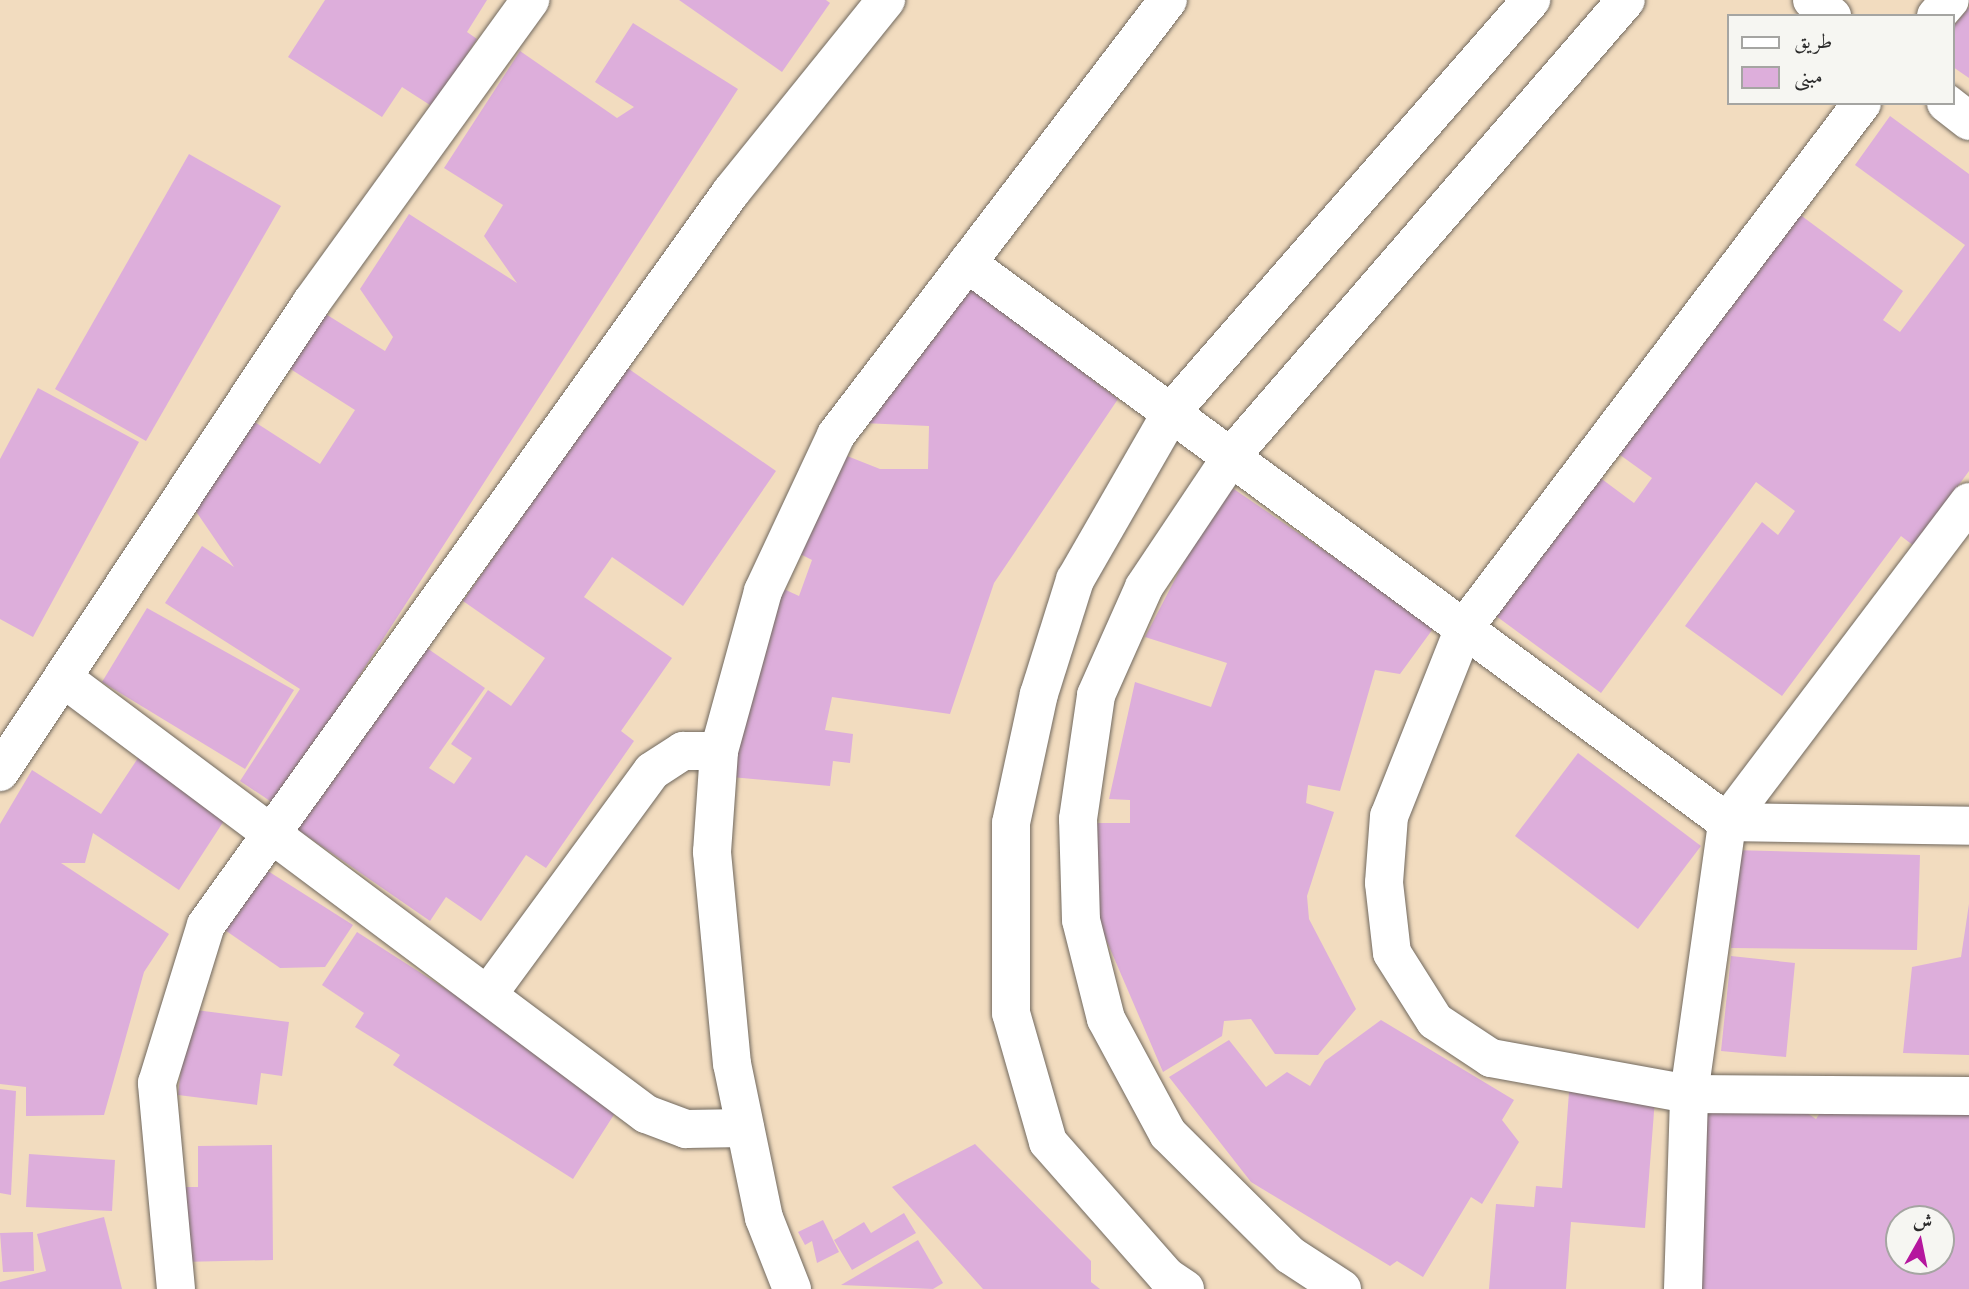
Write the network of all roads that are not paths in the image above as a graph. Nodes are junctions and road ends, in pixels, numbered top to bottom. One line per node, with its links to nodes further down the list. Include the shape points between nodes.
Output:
1 (530, 0): 18 (street, via 312,303)
2 (886, 0): 23 (street, via 731,192)
3 (1168, 0): 13 (street)
4 (1531, 0): 14 (street)
5 (1626, 0): 15 (street)
6 (1812, 0): 8 (street)
7 (1950, 0): 9 (street)
8 (1830, 14)
9 (1938, 14)
10 (1860, 105): 17 (street)
11 (1949, 105): 12 (street)
12 (1969, 121)
13 (967, 263): 14 (street); 19 (street, via 836,435 763,591)
14 (1172, 411): 15 (street); 30 (street, via 1075,580 1038,694 1011,823 1011,1013 1048,1142 1167,1277)
15 (1233, 454): 17 (street); 31 (street, via 1144,587 1096,695 1078,819 1081,920 1106,1018 1168,1134 1290,1255)
16 (1969, 502): 21 (street)
17 (1464, 628): 21 (street); 25 (street, via 1389,816 1384,883 1392,953 1435,1021 1491,1058)
18 (63, 678): 20 (street); 23 (street)
19 (719, 751): 24 (street, via 683,751 652,771); 27 (street, via 712,852 732,1064)
20 (0, 772)
21 (1727, 822): 22 (street); 25 (street)
22 (1969, 826)
23 (273, 830): 24 (street); 28 (street, via 206,925 157,1083)
24 (489, 993): 27 (street, via 646,1114 686,1129)
25 (1689, 1094): 26 (street); 32 (street)
26 (1969, 1096)
27 (745, 1128): 29 (street, via 764,1218)
28 (176, 1289)
29 (792, 1289)
30 (1185, 1289)
31 (1342, 1289)
32 (1683, 1289)

